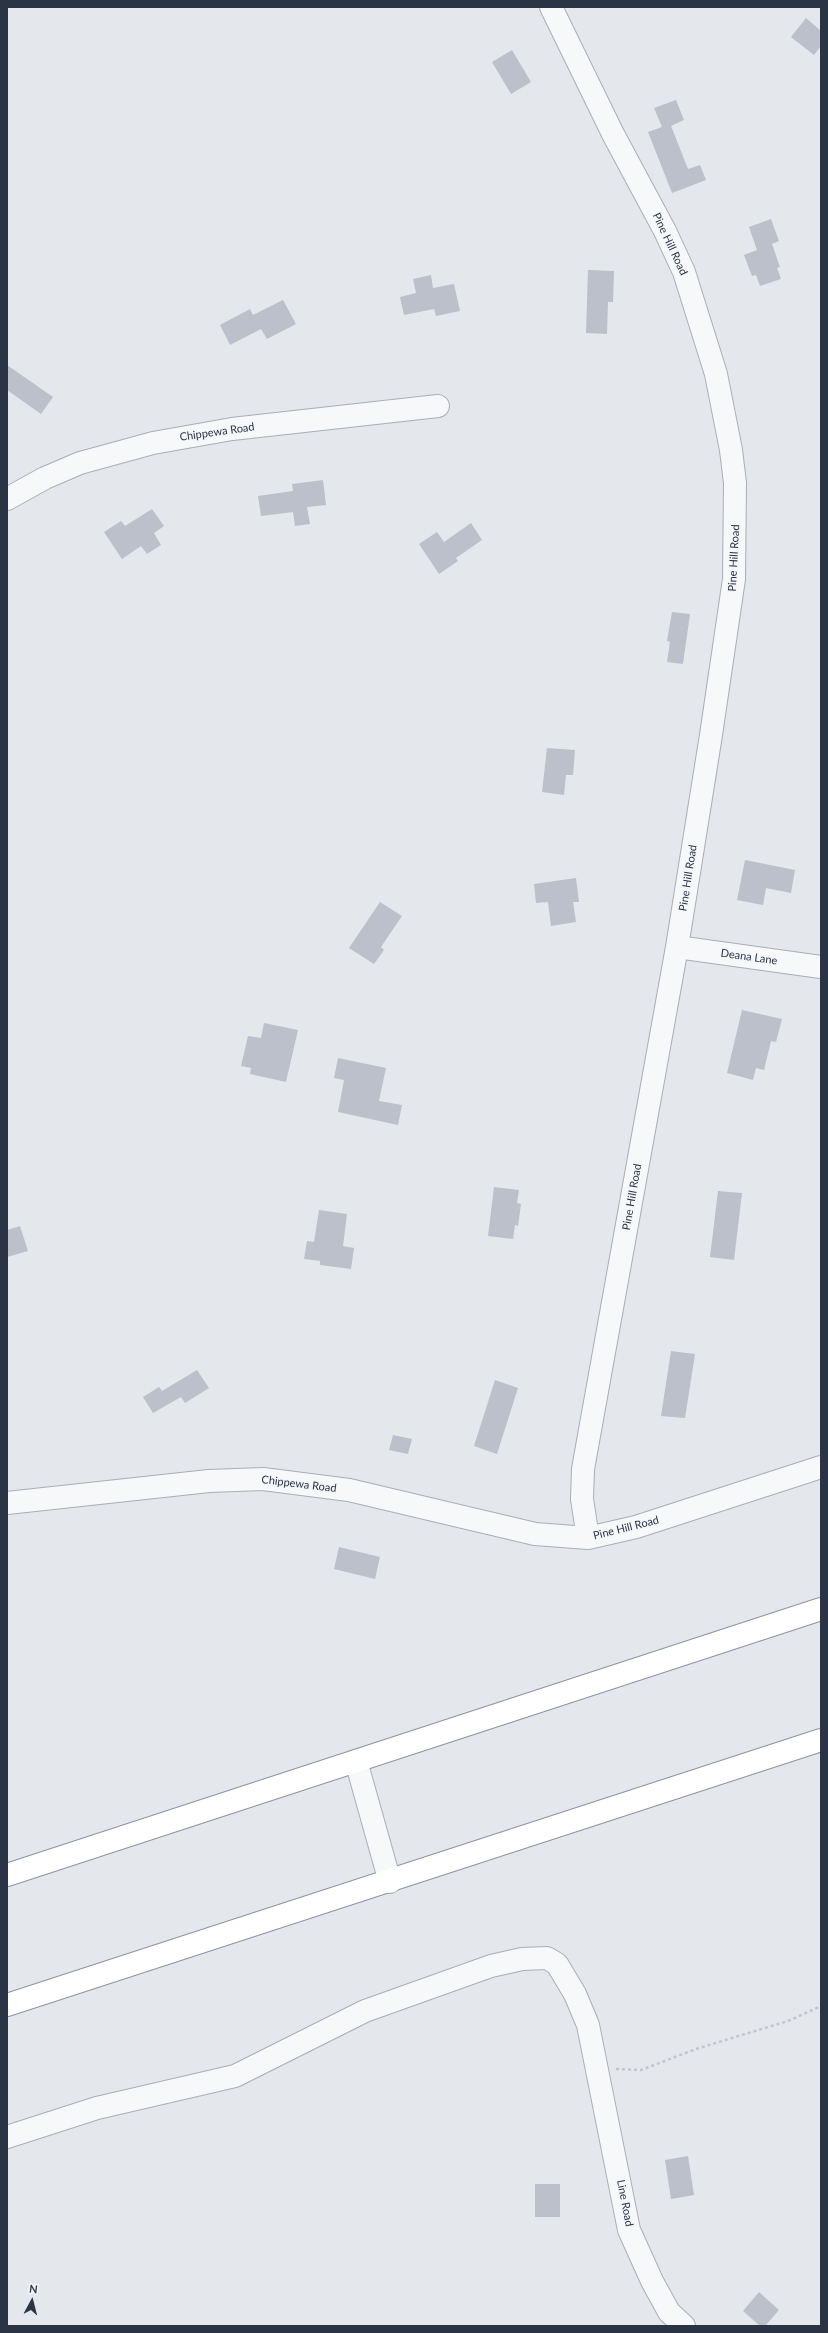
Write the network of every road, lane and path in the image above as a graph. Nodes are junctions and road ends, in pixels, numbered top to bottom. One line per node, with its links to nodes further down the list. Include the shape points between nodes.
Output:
1 (551, 7): 4 (street, Pine Hill Road, via 684,272 716,374 732,450 736,514 732,594)
2 (438, 406): 3 (street, Chippewa Road, via 232,429 153,443 80,463 45,478)
3 (7, 499)
4 (677, 947): 5 (street, Deana Lane); 8 (street, Pine Hill Road, via 585,1453 582,1484)
5 (821, 967)
6 (821, 1467): 8 (street, Pine Hill Road, via 636,1527)
7 (7, 1503): 8 (street, Chippewa Road, via 209,1481 263,1479 349,1490 519,1531)
8 (588, 1538)
9 (821, 1609): 11 (highway)
10 (821, 1740): 13 (highway)
11 (356, 1761): 12 (highway); 13 (street)
12 (7, 1875)
13 (390, 1882): 14 (highway)
14 (7, 2005)
15 (821, 2006): 16 (path, via 788,2021 696,2049 641,2070)
16 (598, 2067): 17 (street, Line Road, via 588,2025 575,1994 557,1964 547,1958 522,1959 491,1966 365,2011 235,2076 97,2108); 18 (street, Line Road, via 630,2230 652,2281 669,2312)
17 (7, 2138)
18 (684, 2326)

